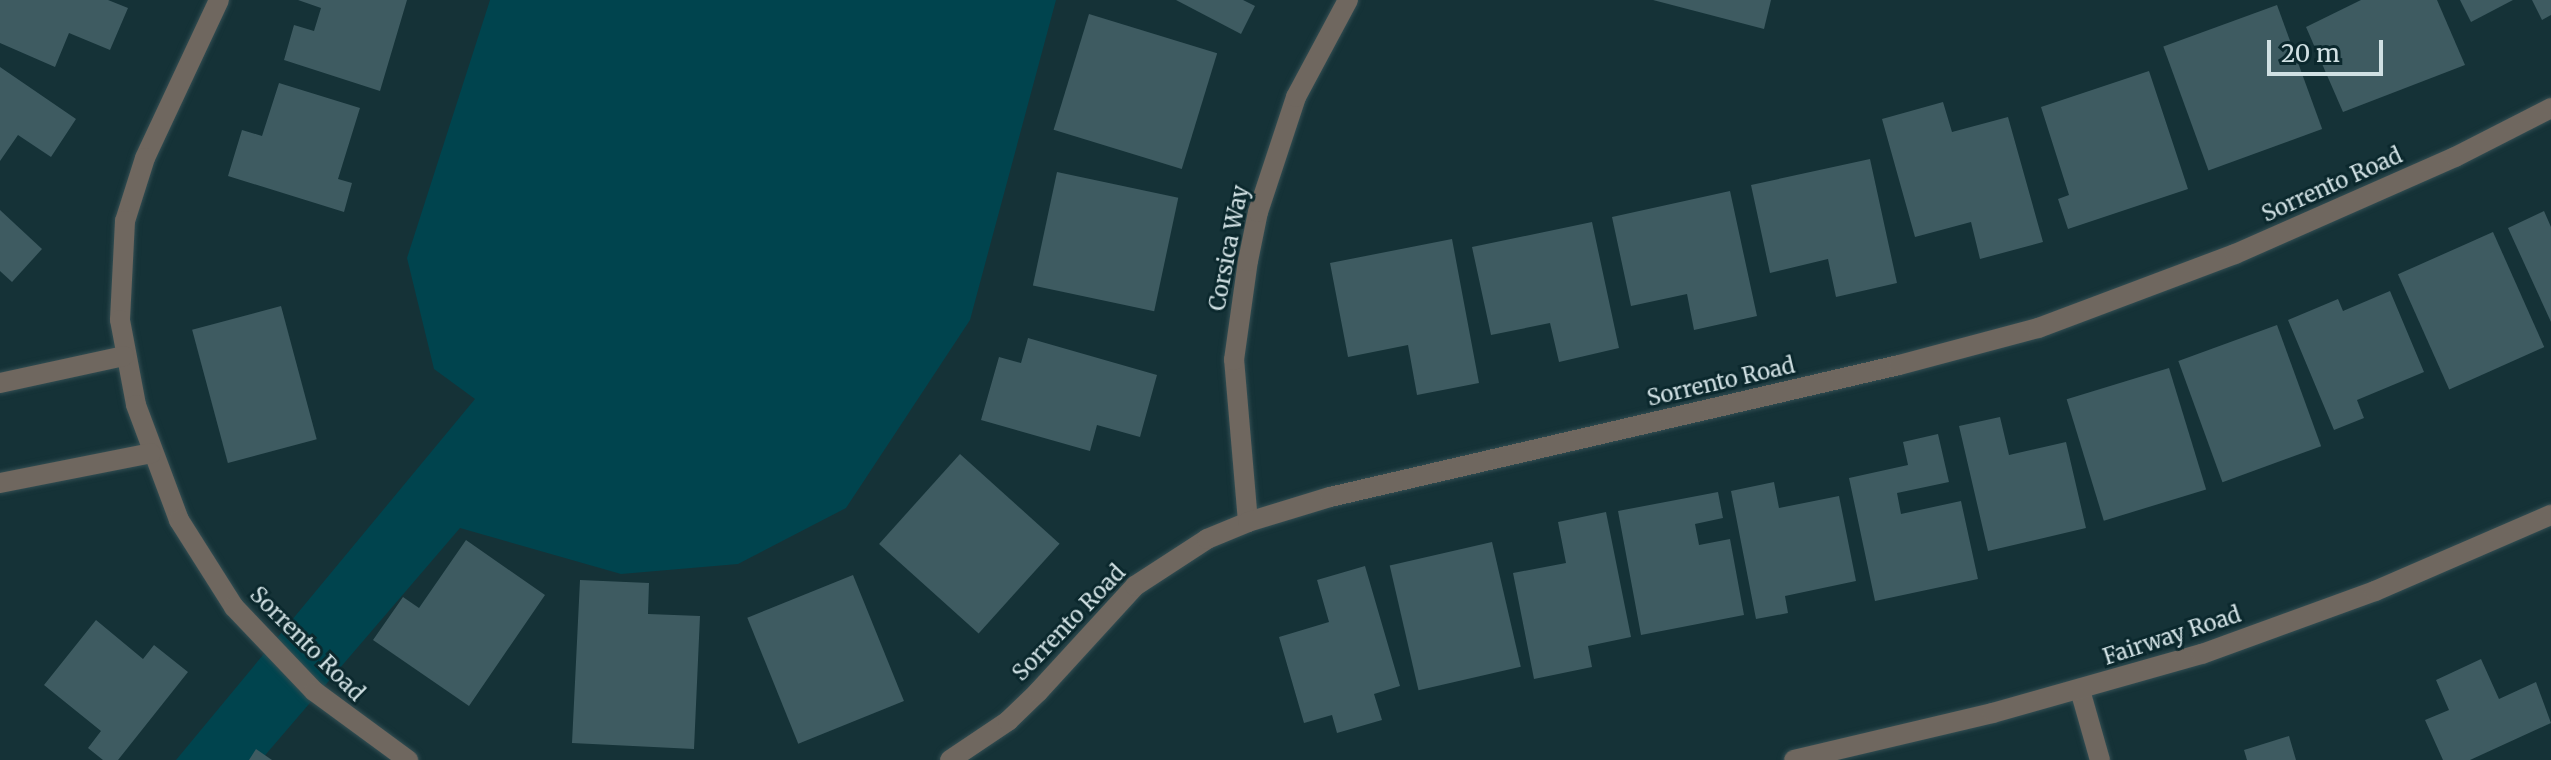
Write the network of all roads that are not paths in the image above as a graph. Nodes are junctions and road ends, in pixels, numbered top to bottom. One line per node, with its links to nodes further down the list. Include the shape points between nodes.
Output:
1 (219, 0): 4 (street, Sorrento Road, via 131,193 118,291)
2 (1348, 0): 9 (street, Corsica Way, via 1296,97 1258,212 1248,261 1234,360)
3 (2551, 108): 9 (street, Sorrento Road, via 2455,157 2235,254 2038,328 1330,497)
4 (124, 356): 5 (street); 6 (street, Sorrento Road)
5 (0, 383)
6 (151, 453): 7 (street); 11 (street, Sorrento Road, via 179,520 234,607 314,691)
7 (0, 483)
8 (2551, 515): 10 (street, Fairway Road, via 2289,623)
9 (1248, 522): 12 (street, Sorrento Road, via 1207,539 1135,586 1028,702)
10 (2080, 690): 13 (street, Fairway Road); 14 (street)
11 (408, 760)
12 (950, 760)
13 (1794, 760)
14 (2100, 760)

